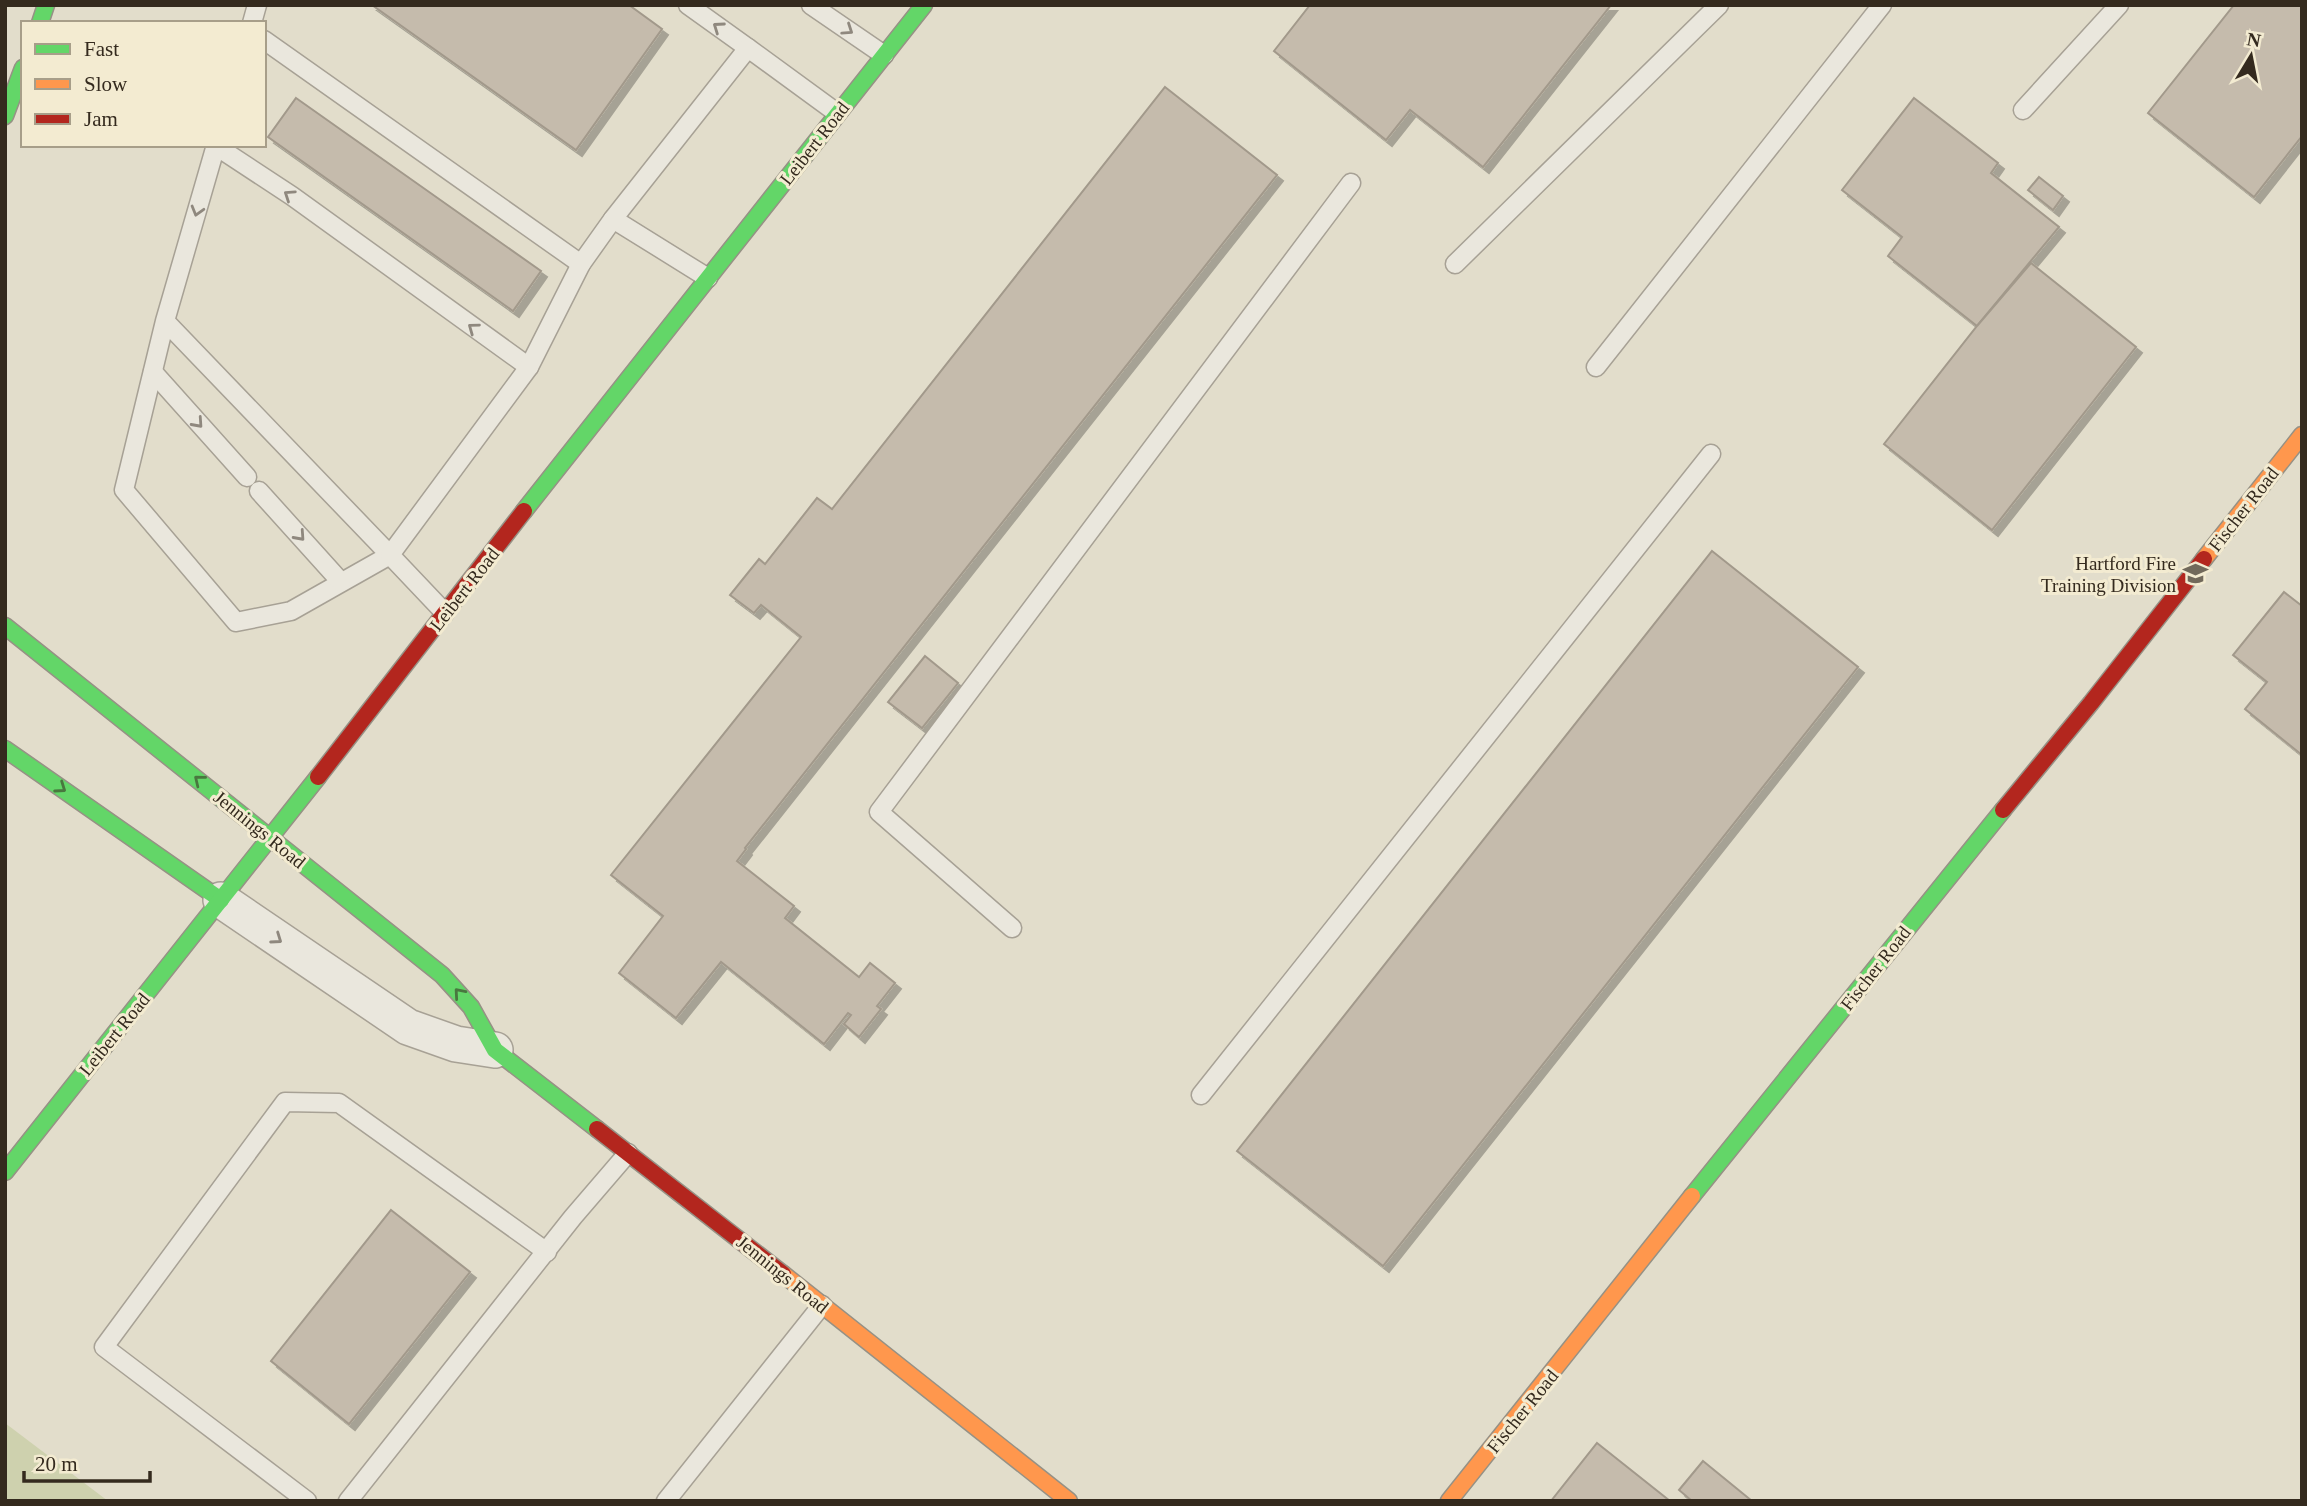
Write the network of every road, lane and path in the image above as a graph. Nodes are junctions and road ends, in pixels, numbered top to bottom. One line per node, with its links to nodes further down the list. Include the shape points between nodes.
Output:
1 (688, 5): 8 (lane, one-way to 1)
2 (811, 5): 9 (lane, one-way to 9)
3 (923, 5): 9 (main road, Leibert Road)
4 (1719, 5): 19 (lane)
5 (1882, 5): 22 (lane)
6 (2119, 5): 11 (lane)
7 (266, 41): 18 (lane)
8 (748, 48): 12 (lane); 17 (lane)
9 (884, 55): 12 (main road, Leibert Road)
10 (21, 73): 13 (main road)
11 (2023, 110)
12 (837, 113): 20 (main road, Leibert Road)
13 (5, 116)
14 (216, 147): 21 (lane, one-way to 21)
15 (218, 147): 23 (lane, one-way to 15)
16 (1351, 183): 34 (lane, via 879,812)
17 (613, 219): 18 (lane); 20 (lane)
18 (581, 264): 23 (lane)
19 (1455, 264)
20 (708, 278): 29 (main road, Leibert Road)
21 (165, 321): 24 (lane); 27 (lane)
22 (1596, 367)
23 (528, 368): 27 (lane)
24 (153, 372): 28 (lane, one-way to 28); 28 (lane, via 124,490 236,622 291,611)
25 (2302, 435): 45 (main road, Fischer Road)
26 (1711, 454): 36 (lane)
27 (390, 555): 28 (lane); 29 (lane)
28 (341, 582)
29 (445, 613): 32 (main road, Leibert Road)
30 (5, 626): 32 (main road, Jennings Road, one-way to 30)
31 (5, 749): 33 (main road, Jennings Road, one-way to 33)
32 (271, 838): 33 (main road, Leibert Road); 35 (main road, Jennings Road, one-way to 32, via 471,1007 442,975)
33 (221, 900): 35 (street, Jennings Road, one-way to 35, via 408,1027 456,1044); 38 (main road, Leibert Road)
34 (1012, 928)
35 (495, 1050): 37 (main road, Jennings Road)
36 (1200, 1094)
37 (628, 1153): 39 (lane); 40 (main road, Jennings Road)
38 (5, 1172)
39 (547, 1252): 41 (lane, via 339,1103 285,1102 104,1347); 42 (lane)
40 (822, 1305): 43 (lane); 44 (main road, Jennings Road)
41 (307, 1501)
42 (348, 1501)
43 (666, 1501)
44 (1069, 1501)
45 (1449, 1501)

